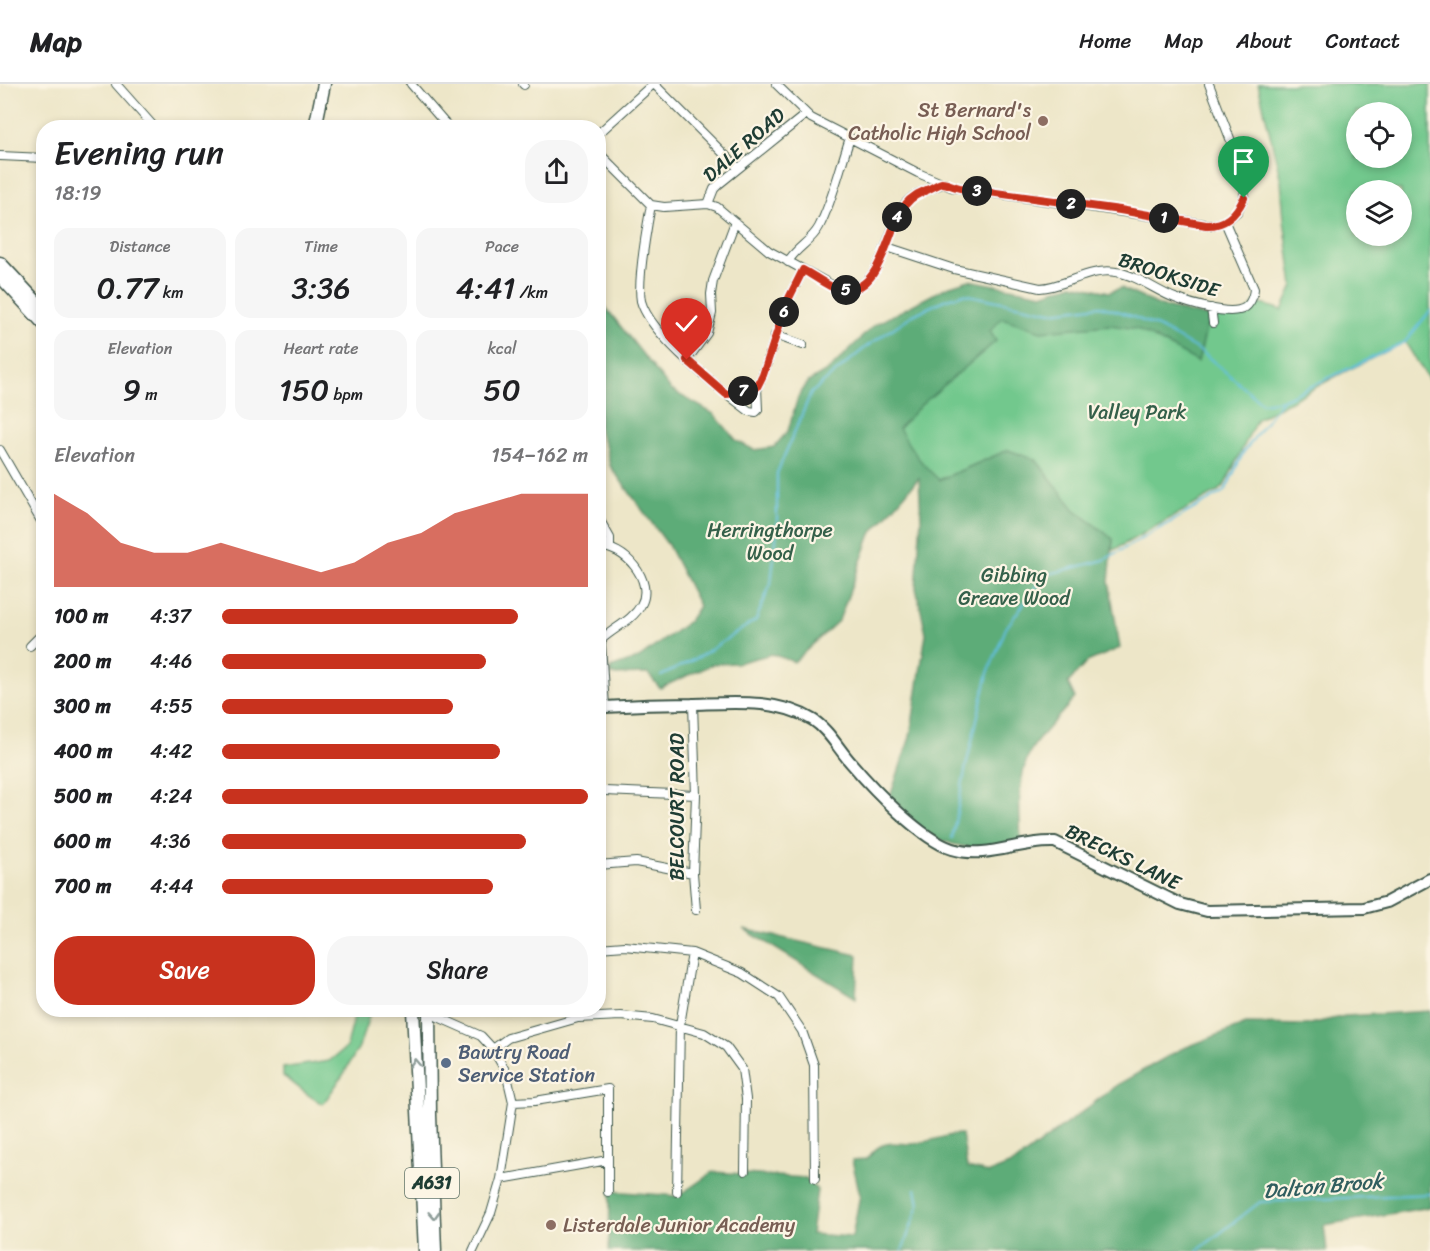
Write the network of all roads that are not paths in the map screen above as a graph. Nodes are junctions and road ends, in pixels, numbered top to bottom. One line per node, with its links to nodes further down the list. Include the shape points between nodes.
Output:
1 (116, 84): 8 (street)
2 (324, 84): 9 (main road)
3 (411, 84): 10 (street)
4 (653, 84): 11 (street); 16 (street)
5 (776, 84): 7 (street)
6 (1209, 84): 21 (street, via 1246,180 1241,206)
7 (806, 114): 12 (street); 16 (street, DALE ROAD)
8 (148, 120)
9 (317, 120)
10 (442, 120)
11 (606, 127)
12 (850, 138): 17 (street); 23 (street, via 819,227)
13 (0, 156): 14 (street)
14 (36, 158)
15 (606, 160): 19 (street)
16 (738, 168): 18 (street, DALE ROAD, via 714,189)
17 (942, 183): 21 (street, via 1206,225); 22 (street, via 907,202 893,226)
18 (708, 204): 19 (street); 20 (street)
19 (651, 205): 33 (street, via 641,300 654,324)
20 (735, 222): 23 (street); 33 (street, via 713,281 707,333)
21 (1225, 222): 28 (street, BROOKSIDE, via 1252,280 1253,297 1239,310)
22 (887, 247): 25 (street, via 873,274 855,288 839,289); 28 (street, BROOKSIDE, via 954,269 1040,288 1115,271 1174,298)
23 (788, 262): 25 (street)
24 (0, 263): 27 (main road)
25 (803, 270): 31 (street)
26 (0, 276): 29 (main road)
27 (36, 301)
28 (1211, 308): 30 (street)
29 (36, 315)
30 (1213, 323)
31 (775, 335): 32 (street); 34 (street)
32 (803, 345)
33 (687, 360): 35 (street)
34 (757, 387): 35 (street); 35 (street, via 756,412)
35 (726, 394)
36 (0, 450): 37 (street)
37 (36, 512)
38 (606, 531): 40 (street)
39 (606, 547): 40 (street)
40 (610, 547): 41 (street, via 627,558 638,573 644,599 637,611)
41 (606, 634)
42 (36, 640): 43 (street)
43 (30, 646)
44 (693, 704): 45 (street, BRECKS LANE); 47 (street, BELCOURT ROAD); 50 (street, BRECKS LANE, via 758,704 814,721 883,796 939,844 976,854 1039,841 1055,842 1180,904 1198,909 1364,908 1387,902)
45 (606, 708)
46 (606, 790): 47 (street)
47 (696, 795): 49 (street, BELCOURT ROAD)
48 (606, 864): 49 (street, via 636,862)
49 (693, 873): 51 (street, BELCOURT ROAD)
50 (1430, 879)
51 (696, 910)
52 (606, 947): 53 (street)
53 (692, 953): 59 (street); 69 (street, via 742,973 779,997 802,1031 814,1065)
54 (413, 1017): 61 (main road, A631)
55 (434, 1017): 60 (main road, A631)
56 (445, 1017): 62 (street, via 481,1036)
57 (600, 1017): 62 (street, via 578,1018 508,1038)
58 (606, 1017): 59 (street)
59 (680, 1025): 67 (street, via 726,1047 742,1069 746,1099); 71 (street)
60 (430, 1030): 61 (main road, via 423,1038); 73 (main road, A631, one-way to 73)
61 (414, 1034): 72 (main road, A631, one-way to 61)
62 (493, 1049): 65 (street, via 507,1072)
63 (617, 1087): 64 (street)
64 (608, 1089): 65 (street); 66 (street)
65 (513, 1102): 68 (street)
66 (608, 1161): 68 (street); 70 (street)
67 (745, 1171)
68 (501, 1179): 74 (street, via 491,1213)
69 (815, 1179)
70 (608, 1192)
71 (677, 1192)
72 (425, 1251)
73 (435, 1251)
74 (473, 1251)

